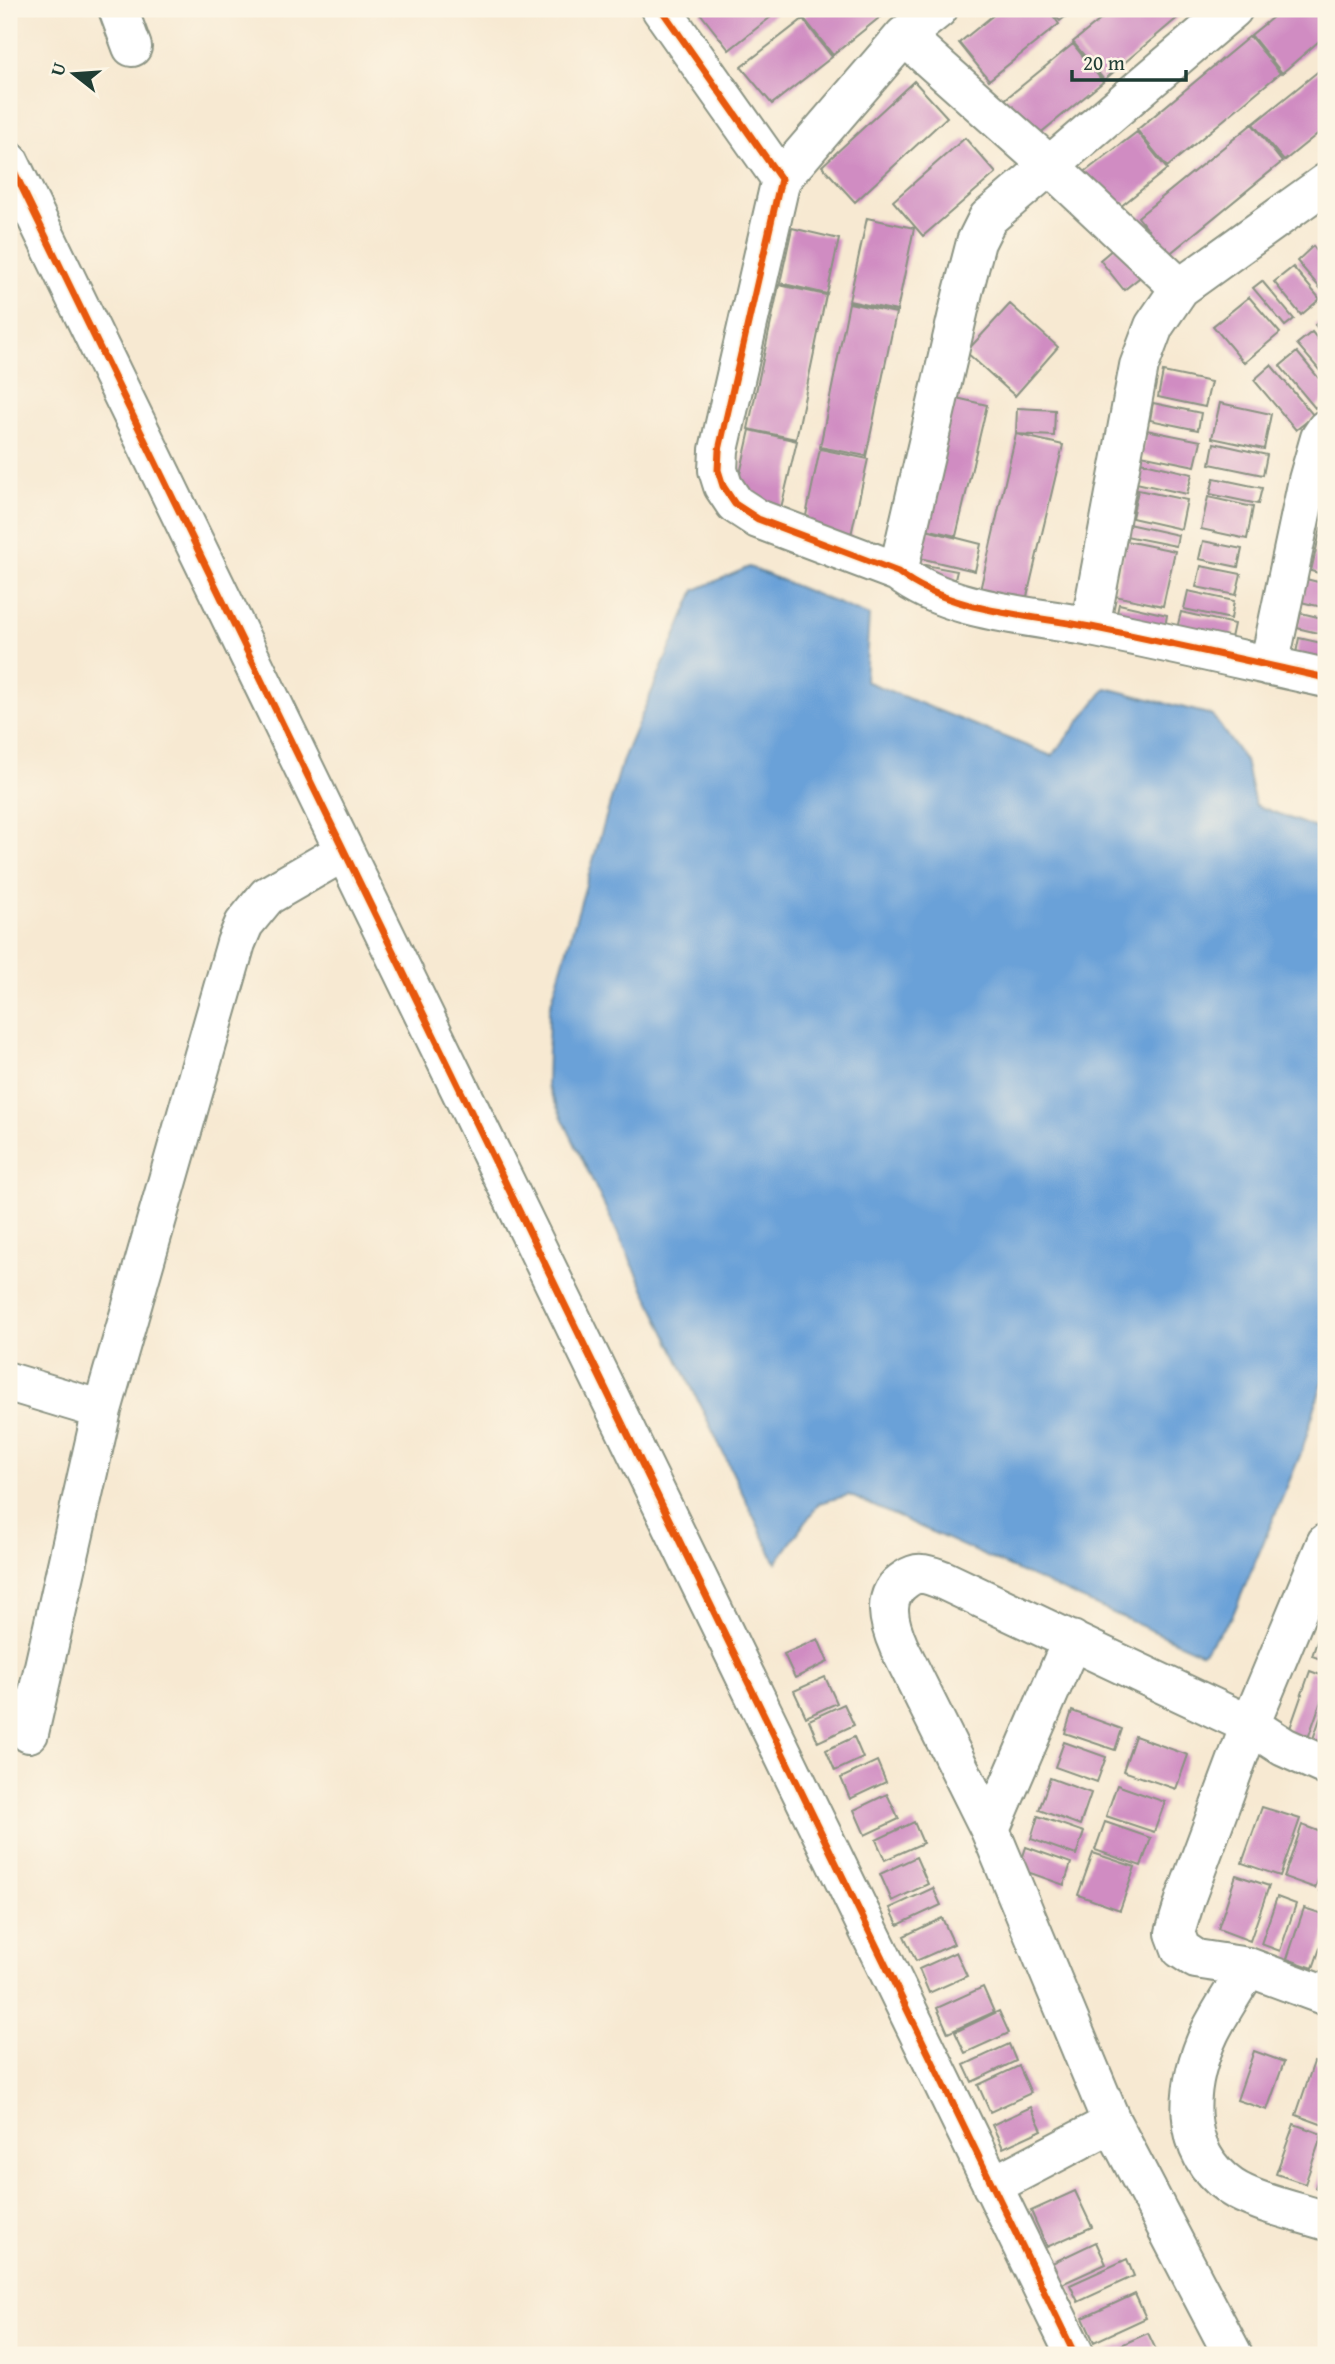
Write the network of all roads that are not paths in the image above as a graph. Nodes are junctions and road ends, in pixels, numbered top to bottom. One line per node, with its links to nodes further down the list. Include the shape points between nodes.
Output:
1 (118, 9): 6 (street)
2 (661, 9): 9 (street)
3 (938, 9): 5 (street)
4 (1233, 9): 8 (street)
5 (904, 36): 8 (street); 9 (street)
6 (132, 47)
7 (9, 161): 17 (street)
8 (1050, 166): 11 (street); 13 (street, via 988,218 976,242)
9 (781, 178): 13 (street, via 718,470 735,504 758,519)
10 (1326, 183): 11 (street)
11 (1180, 288): 14 (street, via 1154,326 1139,366)
12 (1326, 429): 15 (street, via 1308,480)
13 (898, 572): 14 (street, via 916,586 968,604)
14 (1090, 627): 15 (street)
15 (1269, 666): 16 (street)
16 (1326, 678)
17 (343, 852): 19 (street, via 267,896 244,923); 29 (street)
18 (9, 1382): 19 (street)
19 (102, 1410): 23 (street)
20 (1326, 1543): 22 (street)
21 (1072, 1640): 22 (street); 25 (street); 25 (street, via 922,1573 910,1576 893,1591 888,1619 895,1639)
22 (1250, 1725): 24 (street); 26 (street, via 1175,1933 1181,1949 1196,1959)
23 (29, 1733)
24 (1326, 1766)
25 (990, 1830): 28 (street)
26 (1248, 1967): 27 (street); 30 (street, via 1210,2032 1198,2065 1190,2122 1196,2145 1231,2187)
27 (1326, 1996)
28 (1112, 2123): 29 (street); 32 (street)
29 (992, 2186): 31 (street)
30 (1326, 2221)
31 (1075, 2355)
32 (1233, 2355)

